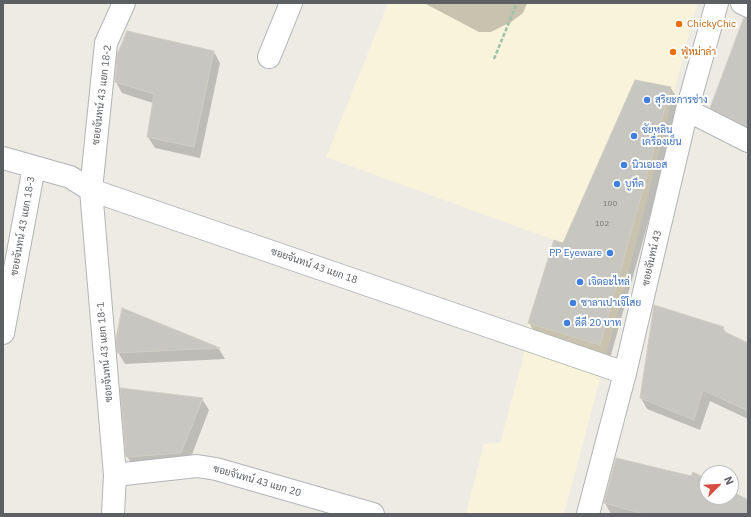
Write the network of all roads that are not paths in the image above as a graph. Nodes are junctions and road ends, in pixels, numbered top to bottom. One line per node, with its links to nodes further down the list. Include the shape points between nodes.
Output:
1 (124, 3): 11 (street, ซอยจันทน์ 43 แยก 18-2, via 106,43)
2 (291, 3): 6 (street)
3 (717, 3): 7 (street, ซอยจันทน์ 43)
4 (742, 3): 5 (street)
5 (748, 6)
6 (269, 57)
7 (687, 110): 8 (street); 13 (street, ซอยจันทน์ 43)
8 (748, 141)
9 (3, 158): 10 (street, ซอยจันทน์ 43 แยก 18)
10 (34, 167): 11 (street, ซอยจันทน์ 43 แยก 18, via 70,177); 12 (street, ซอยจันทน์ 43 แยก 18-3)
11 (91, 190): 13 (street, ซอยจันทน์ 43 แยก 18); 14 (street, ซอยจันทน์ 43 แยก 18-1)
12 (3, 332)
13 (625, 373): 17 (street, ซอยจันทน์ 43)
14 (115, 475): 15 (street, ซอยจันทน์ 43 แยก 18-1); 16 (street, ซอยจันทน์ 43 แยก 20, via 197,466 216,469)
15 (113, 514)
16 (372, 514)
17 (588, 514)

